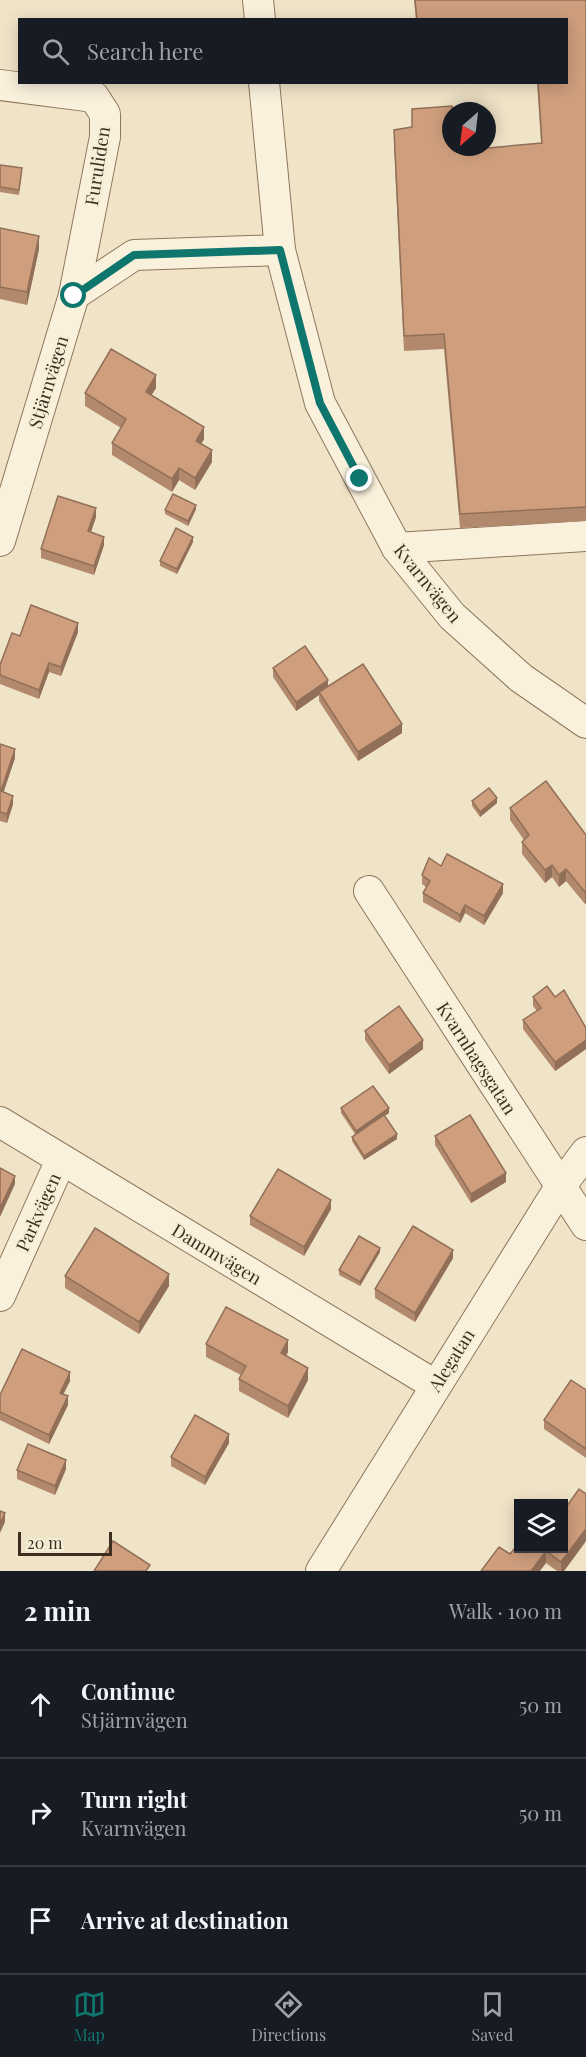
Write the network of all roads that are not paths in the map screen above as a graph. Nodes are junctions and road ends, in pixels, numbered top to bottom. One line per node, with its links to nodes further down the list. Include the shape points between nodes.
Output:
1 (258, 0): 2 (street)
2 (260, 18)
3 (264, 84): 5 (street, Kvarnvägen)
4 (0, 85): 6 (street, Furuliden, via 94,96 105,114 105,137)
5 (280, 250): 6 (street, via 134,255); 9 (street, Kvarnvägen, via 320,403)
6 (74, 296): 8 (street, Stjärnvägen)
7 (586, 536): 9 (street)
8 (0, 541)
9 (397, 548): 10 (street, Kvarnvägen, via 452,616 521,678)
10 (586, 723)
11 (369, 891): 15 (street, Kvarnhagsgatan)
12 (0, 1122): 14 (street, Dammvägen)
13 (586, 1152): 15 (street, Alegatan)
14 (61, 1160): 17 (street, Parkvägen); 18 (street, Dammvägen)
15 (560, 1187): 16 (street, Kvarnhagsgatan); 18 (street, Alegatan)
16 (586, 1225)
17 (0, 1296)
18 (435, 1385): 19 (street, Alegatan)
19 (321, 1571)

